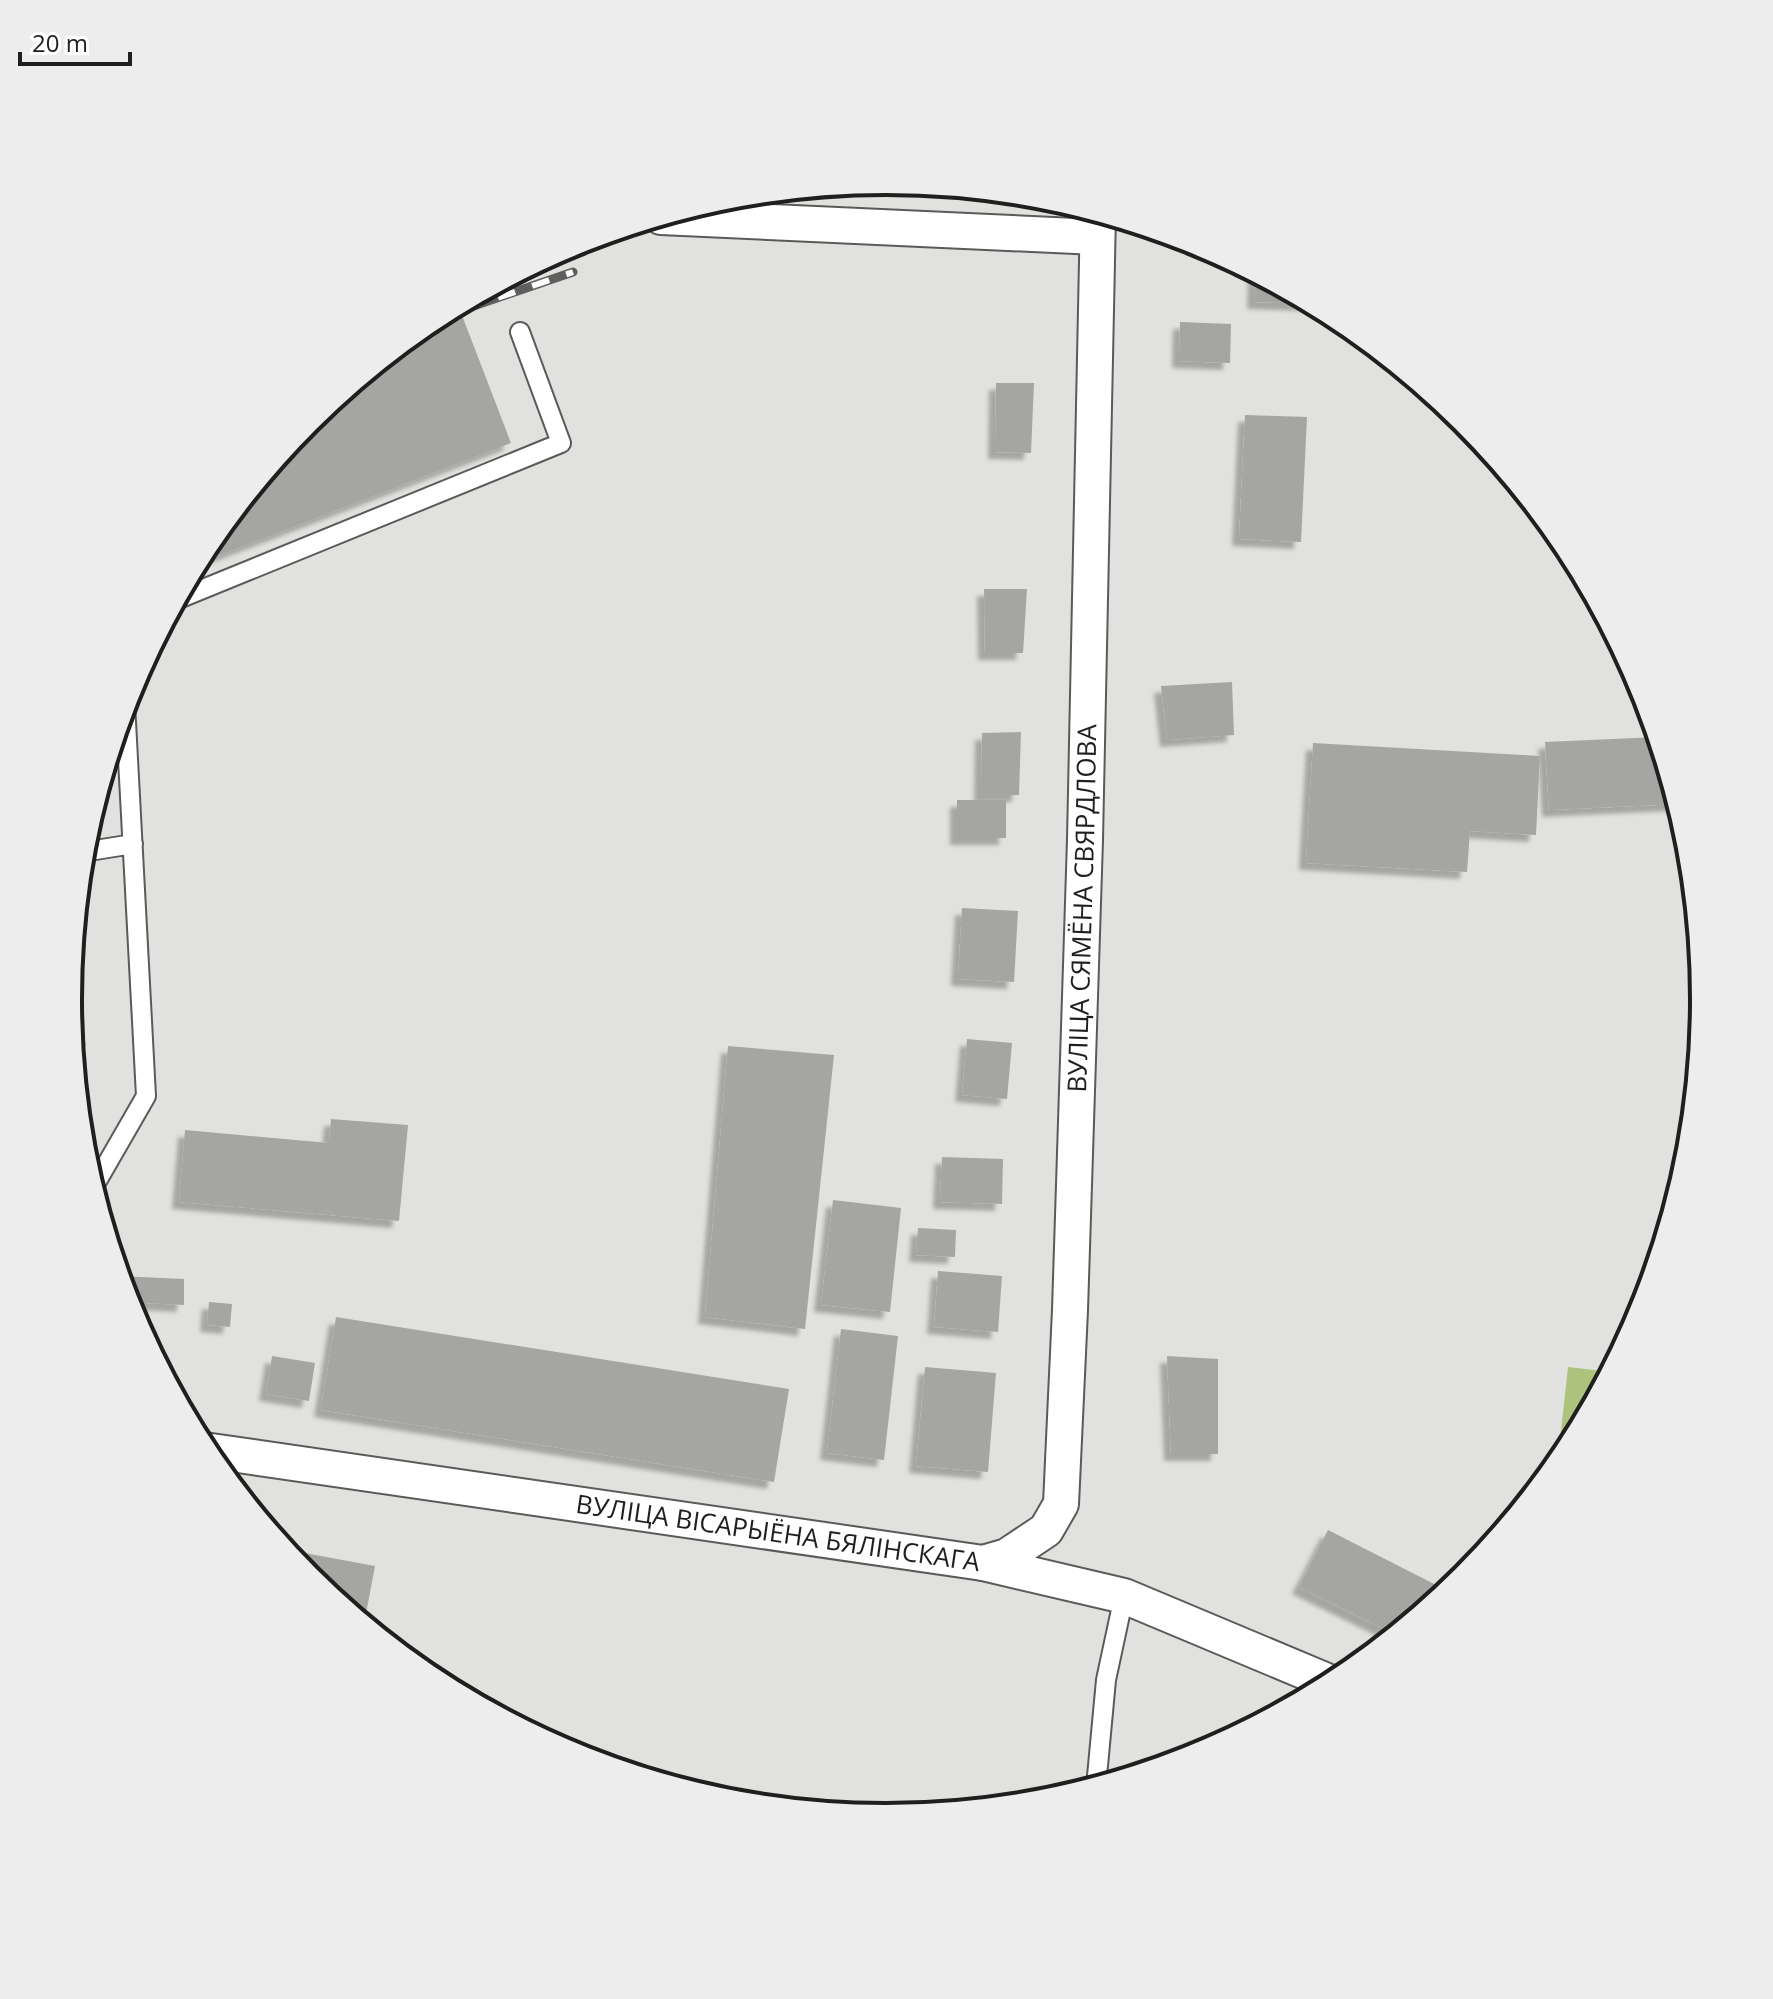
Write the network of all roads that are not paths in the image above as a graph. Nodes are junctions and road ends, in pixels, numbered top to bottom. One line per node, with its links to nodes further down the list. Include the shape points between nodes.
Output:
1 (697, 218): 2 (street)
2 (1098, 225): 10 (street, ВУЛІЦА СЯМЁНА СВЯРДЛОВА, via 1084,856 1061,1504 1046,1530 1007,1556)
3 (520, 332): 4 (lane, via 561,443)
4 (192, 593)
5 (127, 736): 6 (lane)
6 (133, 844): 7 (lane); 8 (lane, via 146,1096)
7 (96, 850)
8 (101, 1174)
9 (223, 1453): 10 (street, ВУЛІЦА ВІСАРЫЁНА БЯЛІНСКАГА)
10 (983, 1563): 11 (street, ВУЛІЦА ВІСАРЫЁНА БЯЛІНСКАГА)
11 (1124, 1596): 12 (street, ВУЛІЦА ВІСАРЫЁНА БЯЛІНСКАГА); 13 (lane, via 1106,1680)
12 (1318, 1677)
13 (1097, 1776)

